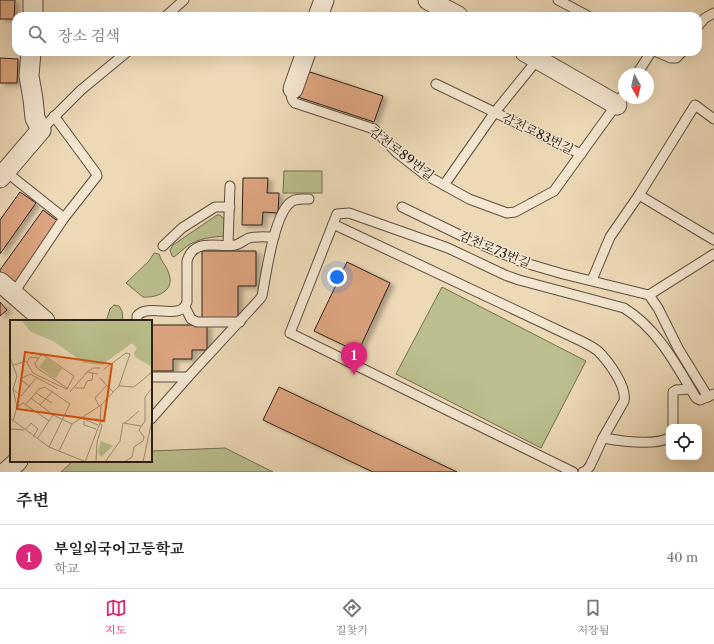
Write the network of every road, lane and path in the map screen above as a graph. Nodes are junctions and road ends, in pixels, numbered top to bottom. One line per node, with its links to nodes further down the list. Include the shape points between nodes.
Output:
1 (33, 0): 6 (street)
2 (184, 0): 7 (lane)
3 (324, 0): 8 (street)
4 (428, 0): 9 (street)
5 (558, 0): 10 (lane)
6 (33, 12)
7 (170, 12)
8 (320, 12)
9 (450, 12)
10 (580, 12)
11 (714, 13): 12 (lane)
12 (702, 21)
13 (31, 56): 28 (street, via 29,76 35,118)
14 (122, 56): 26 (lane)
15 (305, 56): 22 (street, 감천로89번길)
16 (532, 56): 23 (street, 감천로83번길); 25 (lane, 감천로83번길)
17 (648, 56): 20 (lane)
18 (667, 56): 19 (lane)
19 (678, 56)
20 (641, 68)
21 (436, 84): 25 (lane, 감천로83번길)
22 (293, 89): 31 (lane, 감천로89번길, via 291,95 295,103 374,129 408,162)
23 (618, 99)
24 (618, 104): 29 (lane, 감천로89번길)
25 (495, 112): 29 (lane, 감천로83번길); 31 (lane, 감천로83번길)
26 (54, 116): 28 (lane); 37 (lane, via 97,176)
27 (714, 119): 33 (lane, via 695,105)
28 (41, 130): 30 (street)
29 (581, 154): 31 (lane, 감천로89번길, via 554,191 512,213 502,212 469,199)
30 (2, 174): 37 (lane)
31 (444, 185)
32 (230, 186): 35 (lane)
33 (639, 195): 40 (lane); 44 (lane, via 610,237)
34 (309, 199): 39 (lane, via 296,199 286,206)
35 (230, 206): 41 (lane); 42 (lane, via 215,207 182,228)
36 (402, 207): 44 (lane, 감천로73번길, via 522,262)
37 (64, 218): 45 (lane)
38 (333, 224): 53 (lane, via 337,214 349,213 448,248 505,275 624,308 662,342); 57 (lane, via 593,347 610,366 625,396); 61 (lane, via 290,333)
39 (274, 237): 41 (lane, via 253,237); 50 (lane, via 262,296)
40 (714, 240)
41 (228, 245): 47 (lane, via 201,246 192,252 187,261 187,302)
42 (163, 246)
43 (714, 254): 46 (lane)
44 (592, 280): 46 (lane, 감천로73번길)
45 (7, 288): 48 (street)
46 (649, 295): 54 (lane, via 678,348)
47 (184, 307): 49 (lane, via 178,311 144,311); 50 (lane, via 191,319 197,322)
48 (44, 320)
49 (136, 320)
50 (240, 322): 51 (lane)
51 (188, 376): 52 (lane); 55 (lane)
52 (152, 377)
53 (690, 389): 54 (lane, via 700,400); 56 (lane, via 673,392)
54 (711, 395)
55 (152, 418)
56 (673, 424)
57 (603, 438): 58 (lane, via 632,443); 62 (lane, via 590,466)
58 (666, 439)
59 (17, 462): 60 (street)
60 (6, 472)
61 (573, 472)
62 (583, 472)

